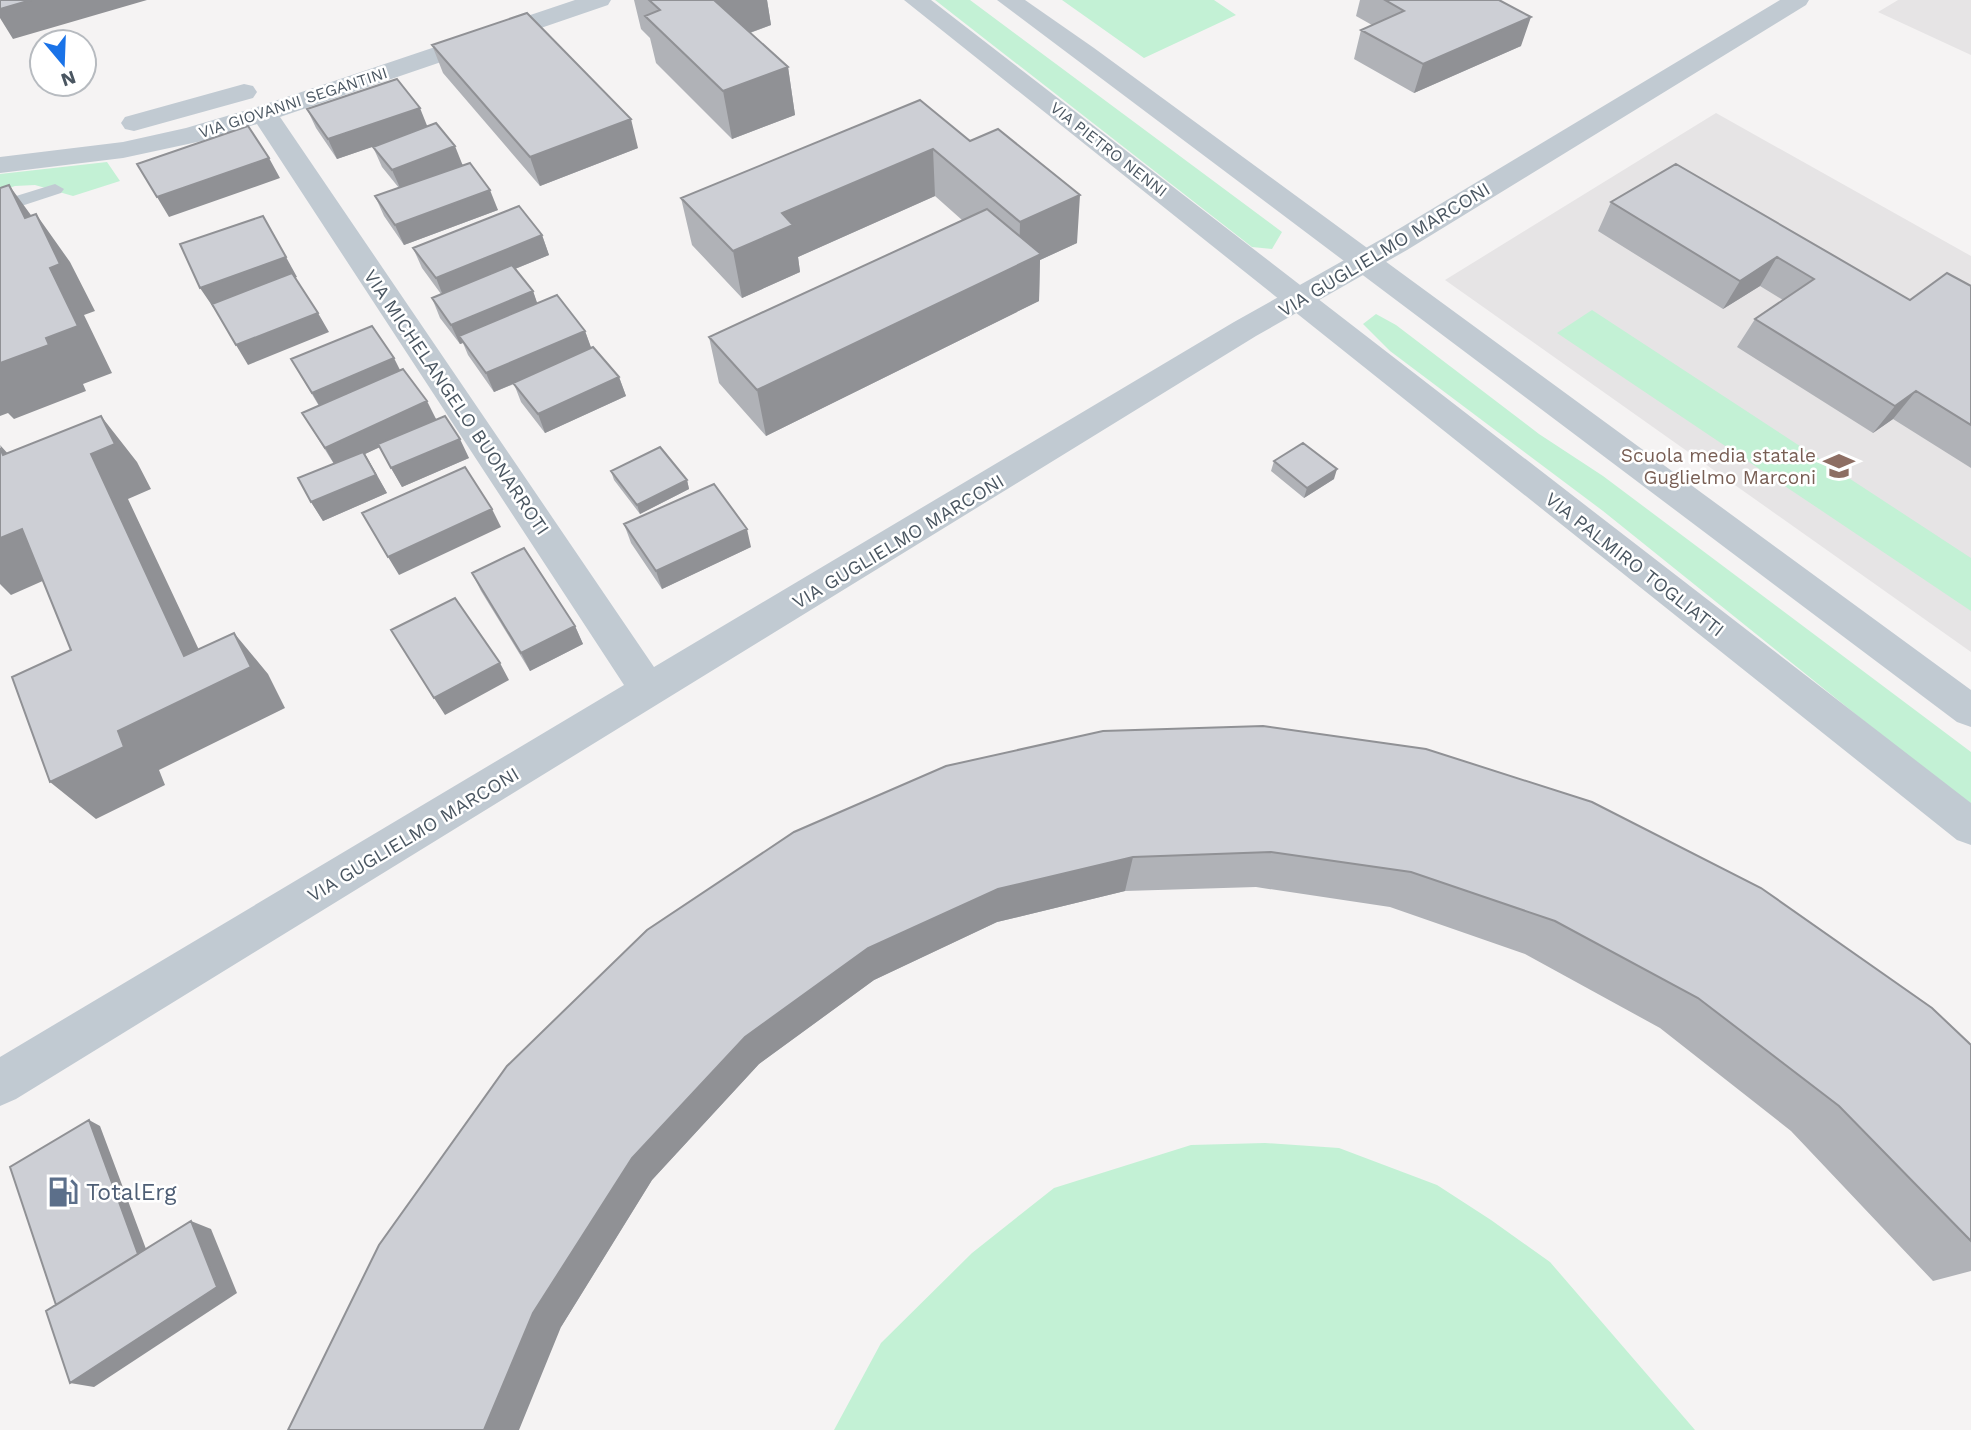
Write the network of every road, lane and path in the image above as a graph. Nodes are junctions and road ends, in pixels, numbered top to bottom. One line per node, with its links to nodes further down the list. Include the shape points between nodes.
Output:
1 (916, 0): 12 (street, VIA PIETRO NENNI)
2 (1797, 0): 11 (street, VIA GUGLIELMO MARCONI)
3 (1014, 2): 11 (street)
4 (588, 4): 5 (street, VIA GIOVANNI SEGANTINI, via 454,27); 6 (street, VIA GIOVANNI SEGANTINI)
5 (369, 52)
6 (265, 99): 7 (street, VIA GIOVANNI SEGANTINI); 8 (street, VIA GIOVANNI SEGANTINI, via 192,135 123,150); 13 (street, VIA MICHELANGELO BUONARROTI, via 277,131)
7 (54, 134)
8 (0, 165)
9 (55, 189): 10 (lane)
10 (0, 208)
11 (1366, 262): 12 (street, VIA GUGLIELMO MARCONI); 14 (street)
12 (1300, 300): 13 (street, VIA GUGLIELMO MARCONI); 15 (street, VIA PALMIRO TOGLIATTI)
13 (649, 691): 16 (street, VIA GUGLIELMO MARCONI)
14 (1971, 711)
15 (1971, 827)
16 (0, 1083)

